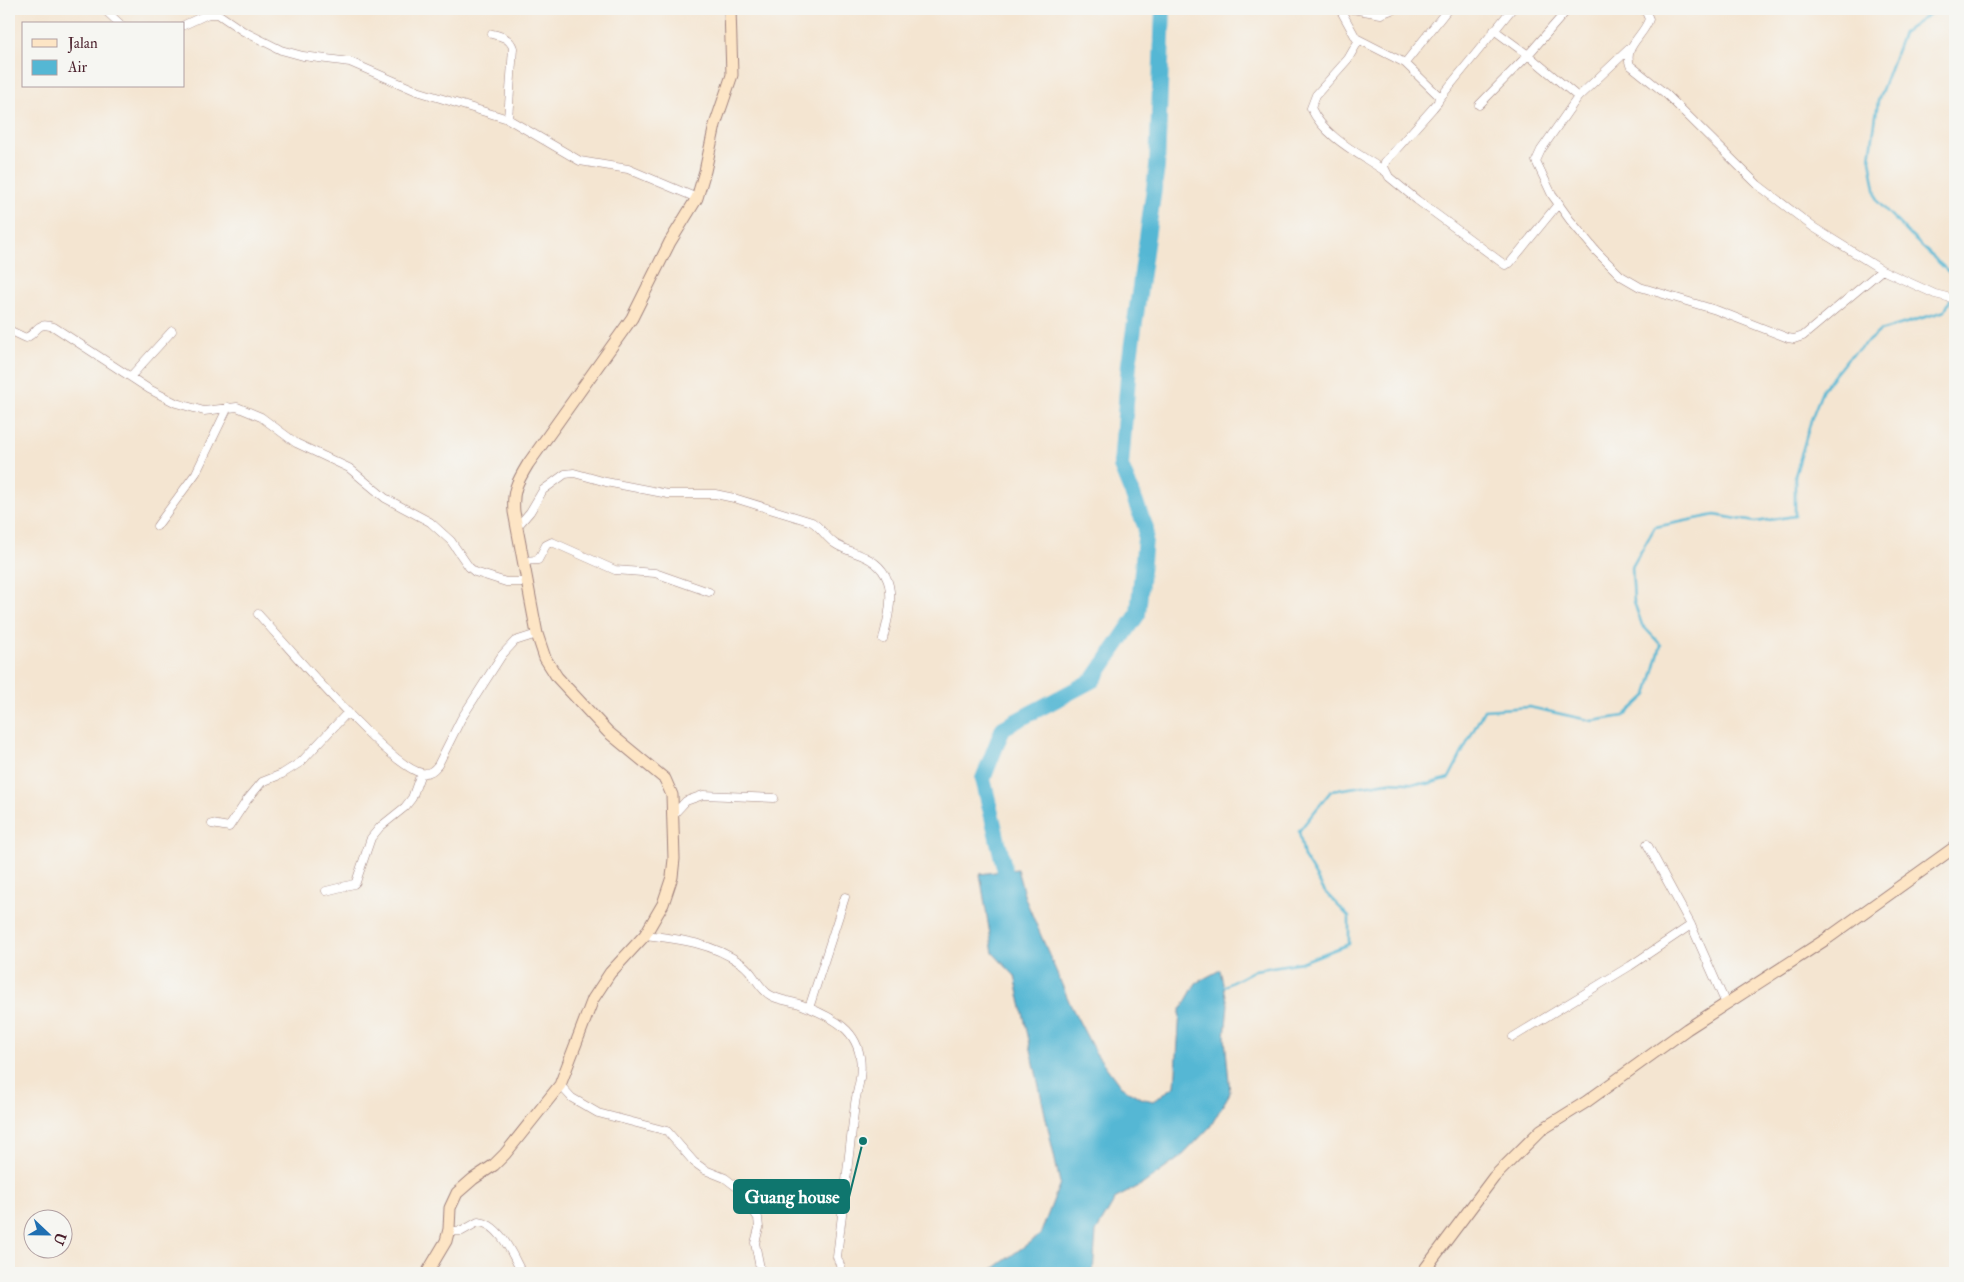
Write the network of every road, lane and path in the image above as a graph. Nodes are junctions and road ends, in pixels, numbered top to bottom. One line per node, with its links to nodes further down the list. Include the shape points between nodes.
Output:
1 (104, 9): 10 (street)
2 (730, 9): 23 (street, via 732,75)
3 (1352, 9): 4 (street, via 1381,14); 9 (street)
4 (1394, 9)
5 (1448, 9): 17 (street)
6 (1512, 9): 12 (street)
7 (1568, 9): 16 (street)
8 (1642, 9): 15 (street, via 1648,16 1648,24)
9 (1341, 10): 14 (street)
10 (118, 22)
11 (185, 26): 21 (street, via 208,14 218,14 280,50 350,62 412,89)
12 (1494, 30): 16 (street); 19 (street)
13 (492, 34): 21 (street, via 512,42)
14 (1359, 40): 17 (street); 22 (street, via 1348,59 1316,95 1311,108 1317,119 1349,148)
15 (1630, 48): 18 (street); 25 (street, via 1628,60 1636,72 1666,94 1758,184 1813,227)
16 (1528, 55): 18 (street); 20 (street)
17 (1405, 63): 19 (street)
18 (1578, 97): 24 (street, via 1536,158 1537,167)
19 (1439, 98): 22 (street, via 1422,122 1388,157 1384,167)
20 (1479, 105)
21 (508, 119): 23 (street, via 580,161 628,169)
22 (1386, 172): 24 (street, via 1417,200 1505,264 1510,263)
23 (696, 198): 32 (street, via 632,318 520,477 513,499)
24 (1559, 203): 25 (street, via 1596,251 1627,280 1788,338 1803,336)
25 (1882, 270): 26 (street, via 1935,294)
26 (1955, 299)
27 (9, 330): 29 (street, via 26,338 38,326 54,327)
28 (172, 331): 29 (street)
29 (131, 376): 30 (street, via 176,403 204,411)
30 (228, 407): 31 (street, via 196,473); 34 (street, via 244,409 261,417 296,443 349,468 385,498 430,522 451,541 475,572 506,582)
31 (157, 526)
32 (517, 526): 33 (street); 38 (street, via 543,490 565,474 574,473 668,494 714,494 766,507 812,522 832,542 877,564 890,588 891,602)
33 (523, 561): 34 (street); 35 (street, via 538,560 546,545 552,542 610,568 655,573)
34 (528, 582): 37 (street)
35 (709, 592)
36 (258, 614): 39 (street)
37 (537, 634): 40 (street, via 519,639 508,648 461,719 438,765 427,773); 42 (street, via 545,658 557,677 608,732 665,779 672,795)
38 (883, 640)
39 (348, 712): 40 (street, via 366,732 402,762); 43 (street, via 301,762 262,782 229,828)
40 (421, 773): 46 (street, via 408,803 371,838 356,882)
41 (774, 798): 42 (street, via 703,795 686,801)
42 (673, 815): 49 (street, via 672,877 664,904)
43 (212, 824)
44 (1647, 844): 48 (street)
45 (1954, 852): 50 (street)
46 (326, 891)
47 (845, 897): 51 (street)
48 (1691, 926): 50 (street); 52 (street)
49 (645, 934): 51 (street, via 707,946 742,964 767,994); 53 (street, via 610,973 593,999)
50 (1726, 1004): 59 (street, via 1537,1134 1494,1177)
51 (808, 1008): 58 (street, via 840,1022 849,1030 861,1066 837,1257)
52 (1513, 1037)
53 (560, 1085): 54 (street, via 505,1154 457,1192 450,1208); 57 (street, via 572,1098 598,1113 666,1131 694,1162 738,1188 758,1218 755,1243)
54 (448, 1231): 55 (street, via 446,1241); 56 (street, via 462,1231 478,1222 490,1226 502,1239)
55 (427, 1273)
56 (522, 1273)
57 (761, 1273)
58 (843, 1273)
59 (1422, 1273)

